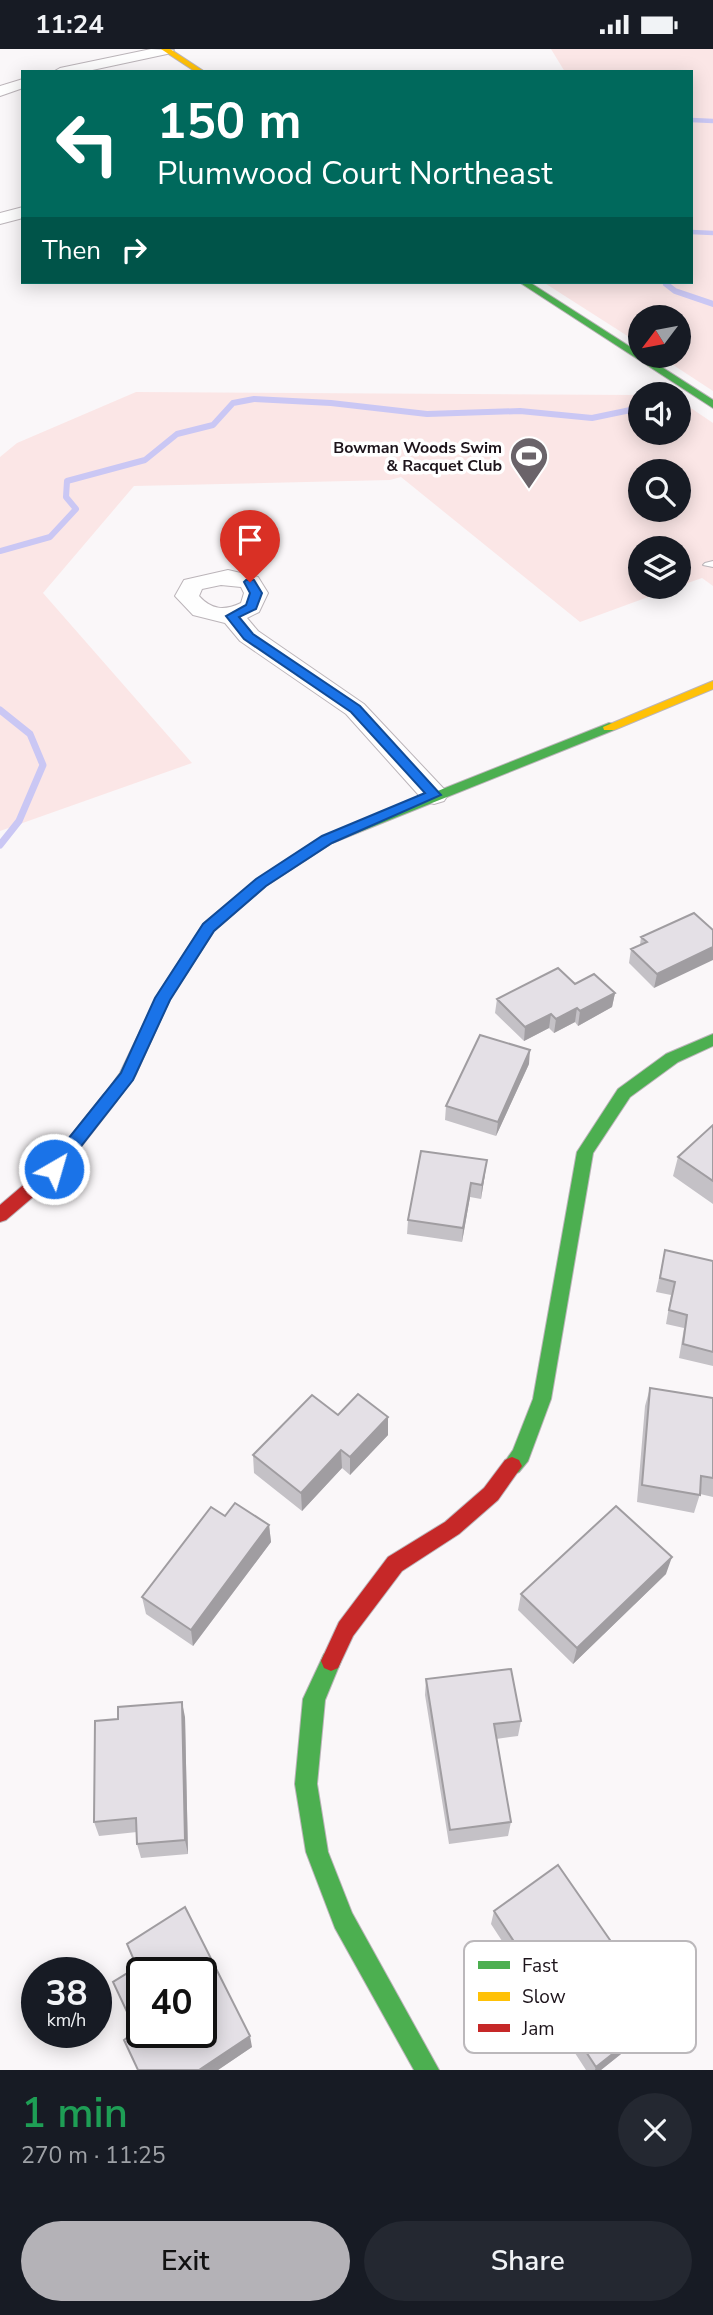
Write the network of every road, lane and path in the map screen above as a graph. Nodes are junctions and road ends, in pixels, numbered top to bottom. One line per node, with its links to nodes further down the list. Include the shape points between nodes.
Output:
1 (166, 49): 2 (street); 3 (street)
2 (69, 70)
3 (198, 70)
4 (21, 84): 5 (street)
5 (0, 91)
6 (21, 213): 7 (street)
7 (0, 219)
8 (526, 284): 9 (street)
9 (713, 405)
10 (232, 616): 12 (street, via 248,636 355,709)
11 (713, 685): 12 (street)
12 (434, 795): 14 (street, via 327,839 261,883 209,927 163,998 127,1076 54,1169)
13 (713, 1040): 15 (street, via 672,1058 624,1093 585,1152 542,1399 521,1455 491,1494 452,1528 395,1564 346,1629 314,1699 306,1784 317,1852 343,1920)
14 (0, 1215)
15 (427, 2070)

